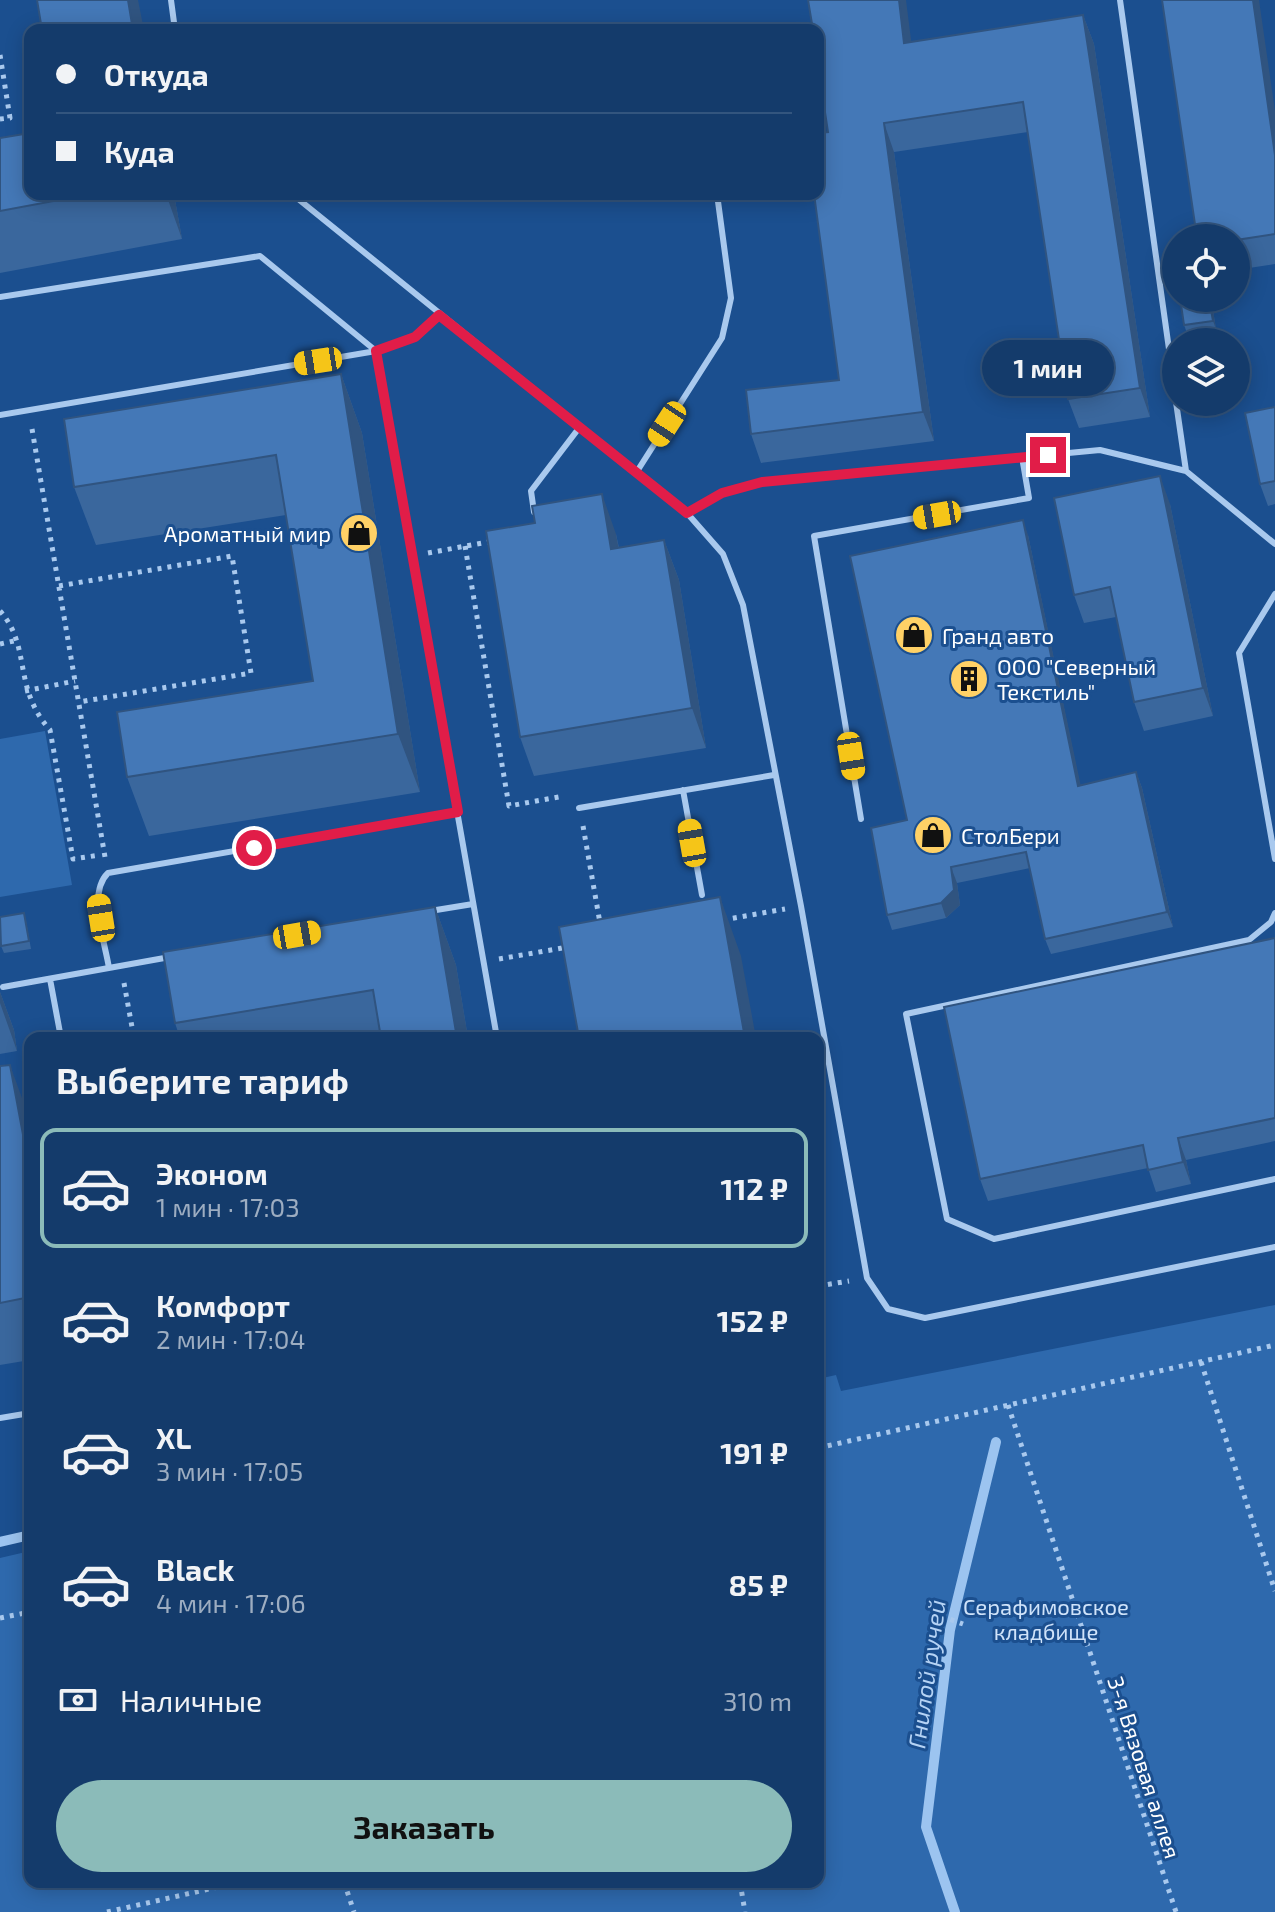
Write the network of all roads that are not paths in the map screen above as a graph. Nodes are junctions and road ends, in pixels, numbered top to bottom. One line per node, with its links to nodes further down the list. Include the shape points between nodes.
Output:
1 (171, 0): 3 (lane)
2 (1120, 0): 8 (lane)
3 (174, 24)
4 (299, 200): 7 (lane)
5 (718, 200): 15 (lane, via 731,298 722,338)
6 (0, 297): 9 (lane, via 260,256)
7 (439, 315): 9 (lane, via 415,337); 12 (lane)
8 (1166, 328)
9 (376, 351): 10 (lane); 23 (lane)
10 (0, 415)
11 (1178, 416): 14 (lane)
12 (579, 428): 15 (lane); 17 (lane, via 531,491)
13 (1022, 457): 14 (lane, via 1100,450); 16 (lane, via 762,482 722,493); 24 (lane, via 1029,498 814,536)
14 (1186, 471): 18 (lane)
15 (636, 473): 16 (lane)
16 (687, 513): 20 (lane, via 723,554 743,605)
17 (535, 519)
18 (1275, 544)
19 (1275, 594): 25 (lane, via 1239,653)
20 (774, 775): 21 (lane); 36 (lane)
21 (683, 790): 22 (lane); 26 (lane)
22 (579, 808)
23 (458, 812): 27 (lane); 31 (lane, via 108,873 97,894)
24 (861, 819)
25 (1275, 859)
26 (702, 895)
27 (473, 904): 28 (lane); 35 (lane)
28 (427, 912)
29 (1275, 913): 38 (lane, via 1249,940 906,1014 947,1219 994,1239)
30 (182, 955): 31 (lane)
31 (109, 968): 32 (lane)
32 (50, 979): 33 (lane); 34 (lane)
33 (3, 987)
34 (60, 1032)
35 (496, 1032)
36 (823, 1032)
37 (824, 1036): 39 (lane, via 867,1278 888,1309 925,1318)
38 (1275, 1179)
39 (1275, 1247)
40 (24, 1414): 41 (lane)
41 (0, 1418)

